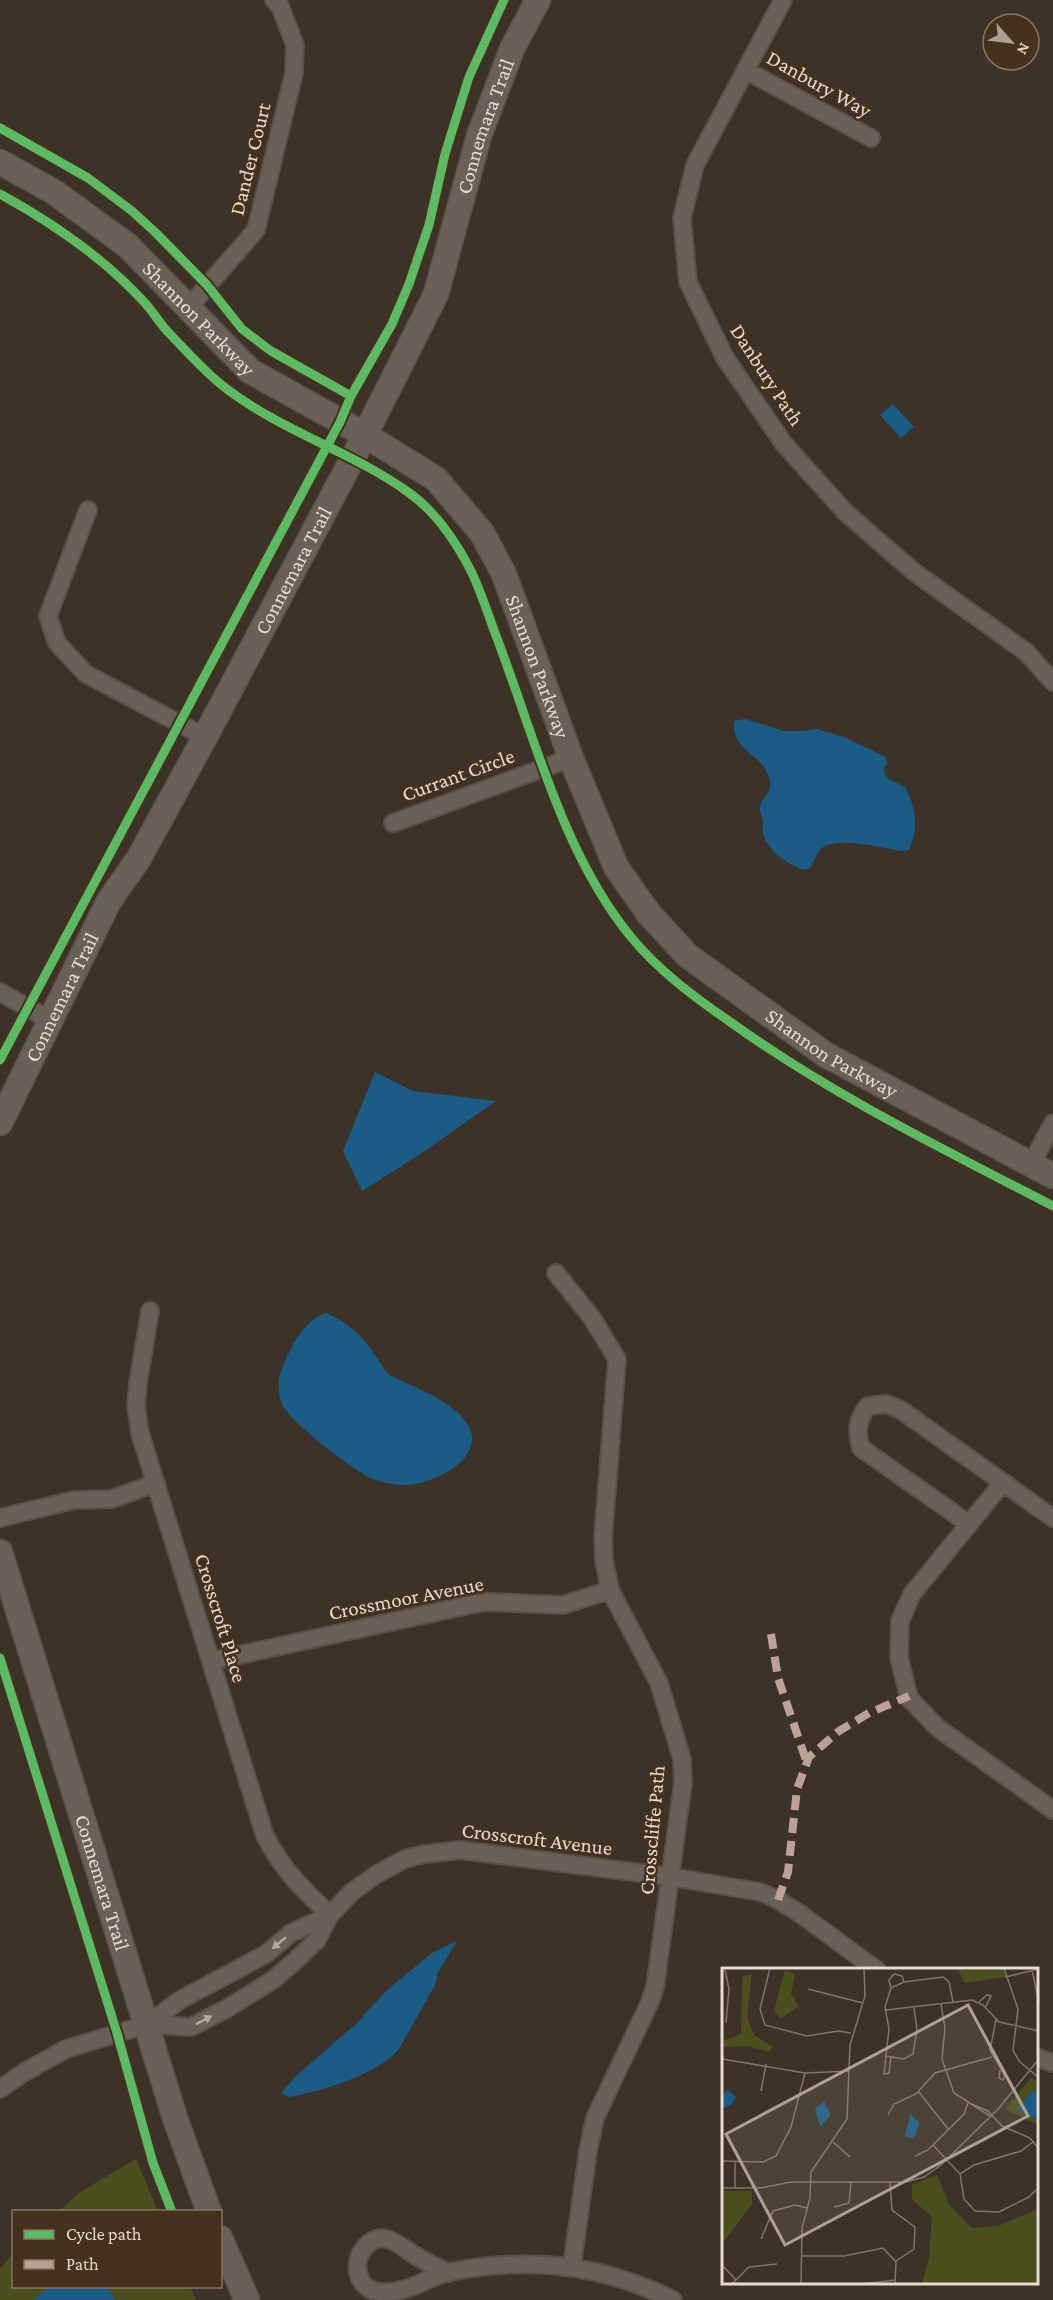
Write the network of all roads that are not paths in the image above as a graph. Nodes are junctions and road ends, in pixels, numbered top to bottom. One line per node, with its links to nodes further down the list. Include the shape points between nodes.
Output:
1 (274, 0): 7 (street, Dander Court, via 296,45 294,73 256,230)
2 (538, 0): 8 (street, Connemara Trail, via 512,49 479,136 436,294)
3 (783, 0): 4 (street, Danbury Path)
4 (745, 70): 5 (street, Danbury Way); 10 (street, Danbury Path, via 695,165 682,218 688,282 725,358 784,444 845,512 914,572 1026,652)
5 (871, 138)
6 (0, 162): 7 (street, Shannon Parkway, via 54,192 128,246)
7 (188, 308): 8 (street, Shannon Parkway, via 250,371)
8 (364, 435): 11 (street, Connemara Trail); 12 (street, Shannon Parkway, via 436,479 482,533 504,574)
9 (88, 510): 11 (street, via 48,616 57,643 86,674)
10 (1053, 682)
11 (205, 737): 15 (street, Connemara Trail, via 139,858 109,901)
12 (571, 758): 13 (street, Currant Circle); 18 (street, Shannon Parkway, via 616,867 649,914 688,956 826,1055)
13 (393, 823)
14 (0, 992): 15 (street)
15 (51, 1021): 16 (street, Connemara Trail)
16 (0, 1123)
17 (1053, 1124): 18 (street)
18 (1031, 1165): 19 (street, Shannon Parkway)
19 (1053, 1176)
20 (556, 1273): 28 (street, Crosscliffe Path, via 592,1318 616,1359 603,1538)
21 (150, 1311): 22 (street, Crosscroft Place, via 136,1406)
22 (156, 1483): 24 (street, via 112,1498 74,1500); 29 (street, Crosscroft Place)
23 (1005, 1483): 25 (street); 26 (street); 26 (street, via 901,1410 887,1404 868,1406 856,1431 861,1448)
24 (0, 1518)
25 (1053, 1518)
26 (969, 1524): 30 (street, via 912,1594 900,1621 899,1657 909,1698 938,1728)
27 (0, 1552): 34 (street, Connemara Trail)
28 (610, 1590): 29 (street, Crossmoor Avenue, via 563,1605 469,1605); 31 (street, Crosscliffe Path, via 659,1683 682,1759 683,1783)
29 (211, 1661): 32 (street, Crosscroft Place, via 266,1836 278,1860 298,1885)
30 (1053, 1810)
31 (672, 1877): 32 (street, Crosscroft Avenue, via 460,1850 442,1851 405,1859 377,1874); 33 (street, Crosscroft Avenue, via 775,1898); 40 (street, Crosscliffe Path, via 655,1987 591,2133)
32 (330, 1915): 34 (street, Crosscroft Avenue, one-way to 34, via 291,1933 266,1954 180,2000); 34 (street, Crosscroft Avenue, one-way to 32, via 191,2027 226,2008 273,1980 295,1961 317,1940)
33 (875, 1968)
34 (147, 2024): 37 (street, via 66,2049); 38 (street, Connemara Trail)
35 (1038, 2058): 36 (street)
36 (1053, 2063)
37 (0, 2089)
38 (209, 2210)
39 (222, 2243): 42 (street)
40 (572, 2266): 41 (street, via 508,2265); 43 (street, via 637,2283)
41 (449, 2273): 41 (street, via 395,2291 380,2292 361,2281 357,2260 369,2242 387,2239)
42 (247, 2300)
43 (673, 2300)

